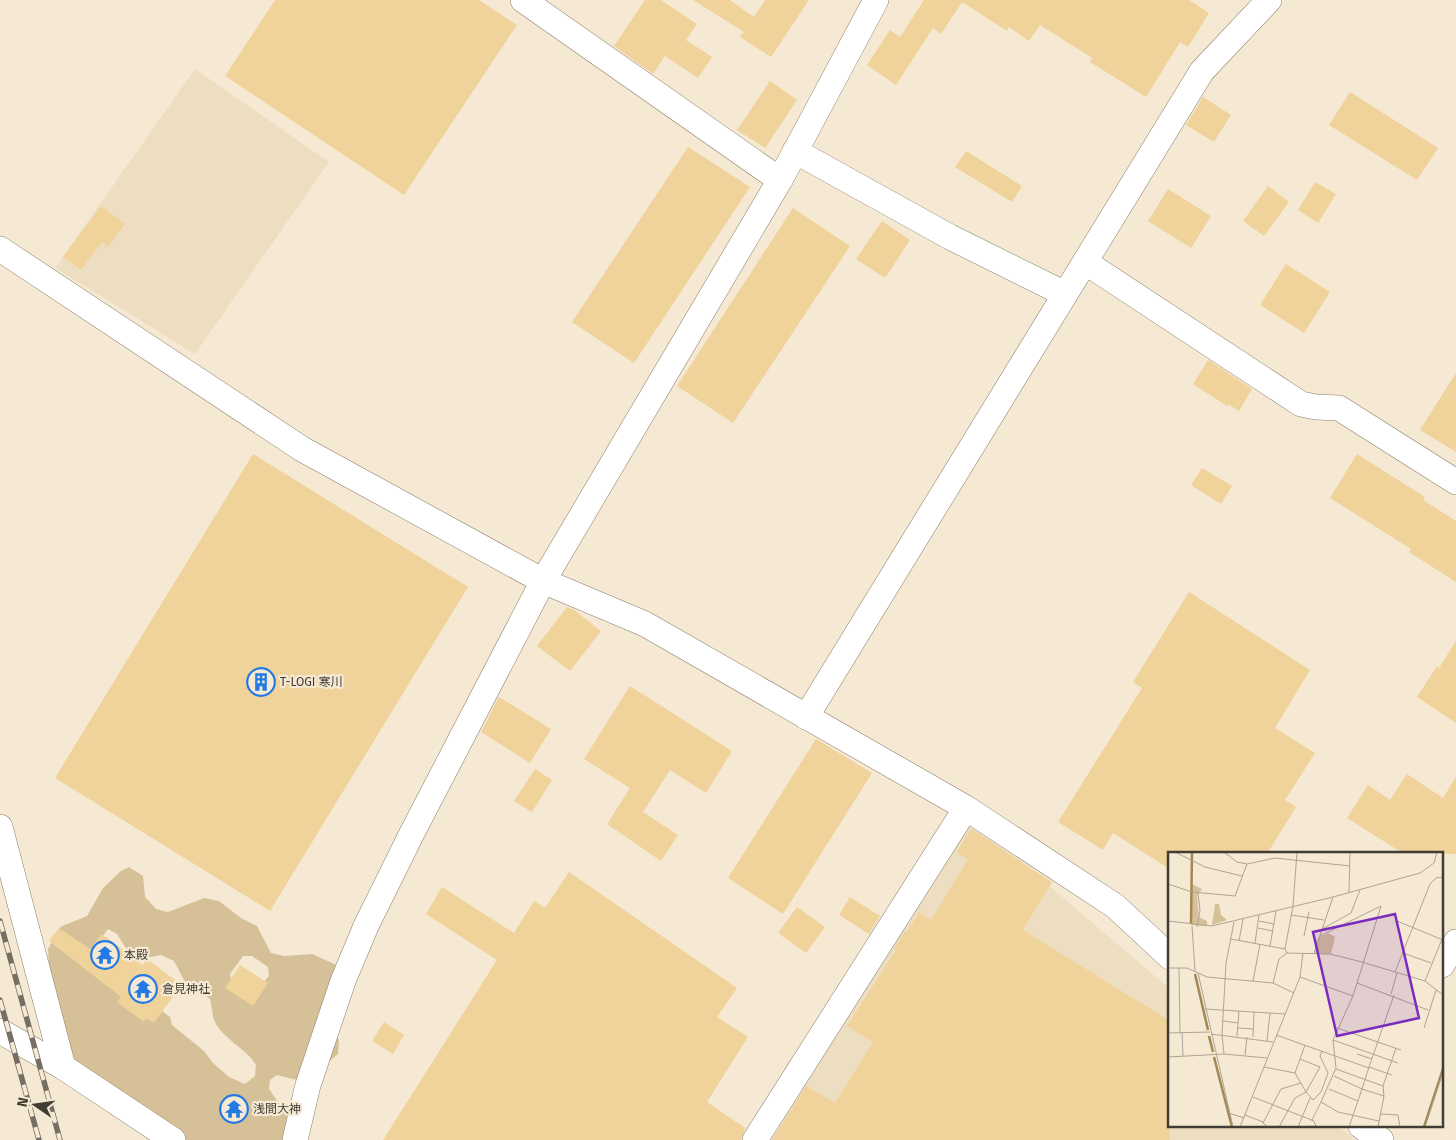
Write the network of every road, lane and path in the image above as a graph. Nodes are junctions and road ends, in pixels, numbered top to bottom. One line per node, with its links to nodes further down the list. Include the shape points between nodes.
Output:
1 (523, 0): 4 (street)
2 (876, 0): 5 (street)
3 (1269, 0): 8 (street, via 1202,71)
4 (549, 7): 6 (street)
5 (795, 151): 6 (street); 9 (street, via 950,236)
6 (780, 180): 11 (street)
7 (0, 249): 11 (street, via 302,449)
8 (1085, 262): 9 (street); 10 (street, via 1300,404 1339,408)
9 (1065, 294): 12 (street)
10 (1456, 482)
11 (543, 581): 12 (street, via 645,624); 22 (street, via 366,926 343,981 308,1085)
12 (806, 716): 13 (street)
13 (966, 808): 16 (street, via 1115,906); 23 (street)
14 (0, 827): 19 (street)
15 (1456, 942): 17 (street)
16 (1168, 955)
17 (1444, 962)
18 (0, 1031): 19 (street)
19 (63, 1067): 21 (street)
20 (1363, 1128): 24 (street)
21 (173, 1140)
22 (295, 1140)
23 (755, 1140)
24 (1381, 1140)

